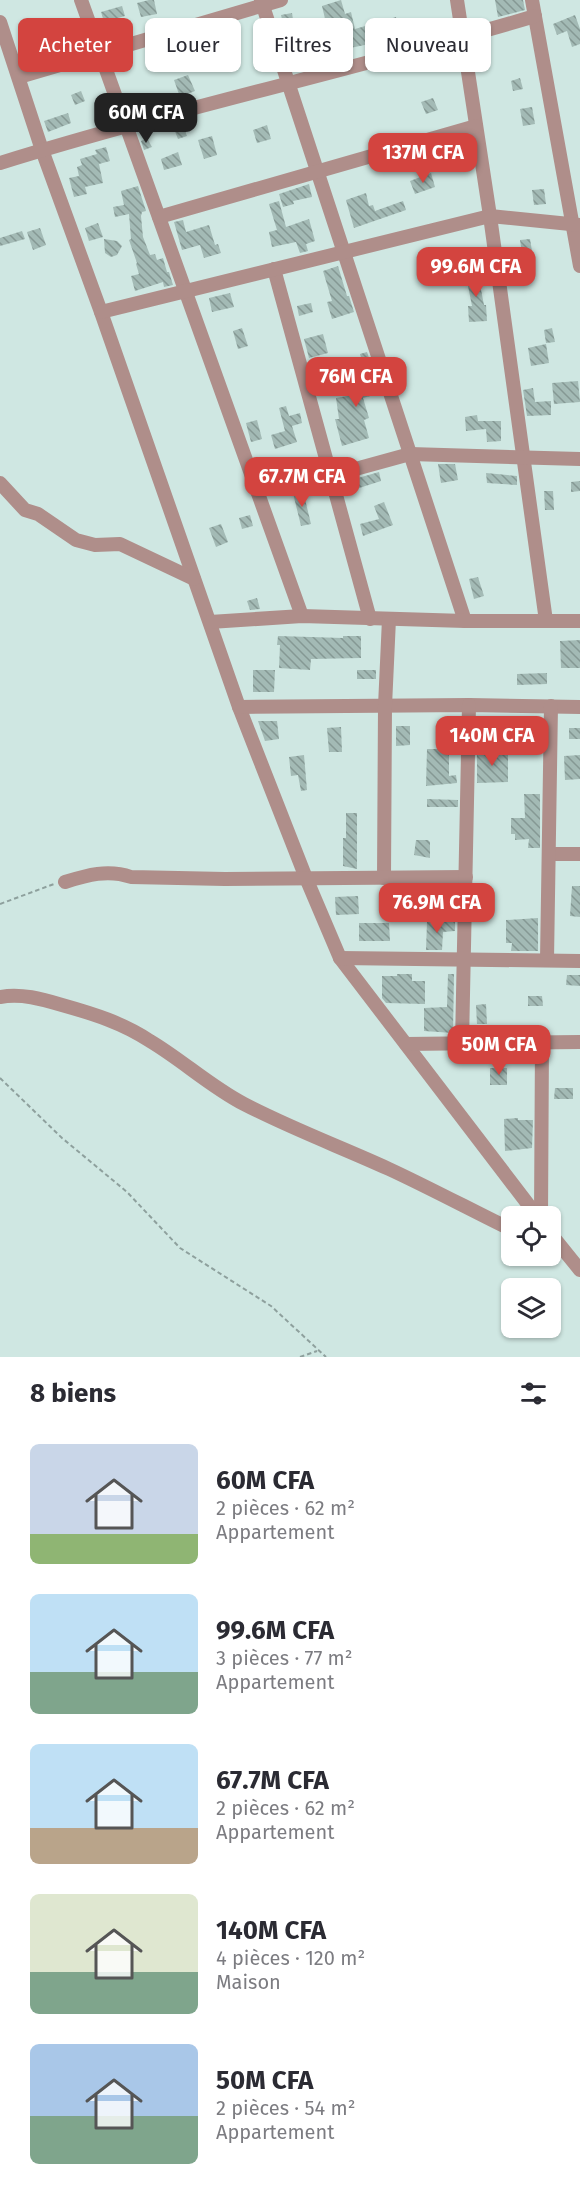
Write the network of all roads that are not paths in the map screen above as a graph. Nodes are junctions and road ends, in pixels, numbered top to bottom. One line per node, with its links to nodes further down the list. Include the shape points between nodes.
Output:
1 (81, 0): 7 (street)
2 (281, 0): 5 (street)
3 (457, 0): 8 (street)
4 (532, 0): 6 (street)
5 (262, 3): 11 (street); 17 (street)
6 (535, 16): 10 (street); 25 (street)
7 (88, 18)
8 (460, 18)
9 (0, 22): 16 (street)
10 (491, 29)
11 (133, 42)
12 (365, 64): 17 (street)
13 (32, 72): 16 (street)
14 (107, 72): 18 (street)
15 (468, 72): 19 (street)
16 (19, 76): 20 (street)
17 (288, 84): 18 (street); 22 (street)
18 (126, 126): 20 (street); 24 (street)
19 (476, 126): 22 (street); 23 (street)
20 (42, 150): 21 (street); 30 (street)
21 (0, 163)
22 (317, 171): 24 (street); 26 (street)
23 (490, 216): 25 (street); 26 (street); 32 (street)
24 (159, 217): 29 (street)
25 (576, 225): 27 (street)
26 (344, 252): 28 (street); 31 (street)
27 (580, 266)
28 (274, 269): 29 (street); 34 (street)
29 (185, 291): 30 (street); 36 (street)
30 (101, 312): 37 (street)
31 (410, 454): 32 (street); 34 (street); 41 (street)
32 (524, 459): 33 (street); 42 (street)
33 (580, 459)
34 (330, 476): 36 (street); 39 (street)
35 (0, 483): 37 (street, via 25,510 38,514 76,540 95,545 120,544)
36 (257, 491): 38 (street)
37 (194, 579): 44 (street)
38 (302, 616): 39 (street); 44 (street)
39 (369, 619): 40 (street)
40 (388, 619): 41 (street); 46 (street)
41 (465, 621): 42 (street)
42 (546, 621): 43 (street)
43 (580, 621)
44 (210, 622): 49 (street)
45 (469, 705): 46 (street); 47 (street); 54 (street)
46 (385, 706): 49 (street); 53 (street)
47 (551, 706): 48 (street); 50 (street)
48 (580, 706)
49 (239, 707): 52 (street)
50 (549, 854): 51 (street); 58 (street)
51 (580, 854)
52 (306, 878): 53 (street); 55 (street, via 164,878 105,873); 56 (street)
53 (384, 878): 54 (street)
54 (466, 878): 57 (street)
55 (65, 882)
56 (340, 958): 57 (street); 64 (street)
57 (464, 960): 58 (street); 63 (street)
58 (548, 960): 59 (street)
59 (580, 961)
60 (0, 997): 67 (street, via 46,1000 121,1024 242,1103)
61 (580, 1041): 62 (street)
62 (542, 1042): 63 (street); 66 (street)
63 (462, 1043): 64 (street)
64 (406, 1044): 65 (street)
65 (531, 1206)
66 (539, 1206)
67 (501, 1225)
68 (561, 1247): 70 (street)
69 (561, 1256): 70 (street)
70 (576, 1265)

